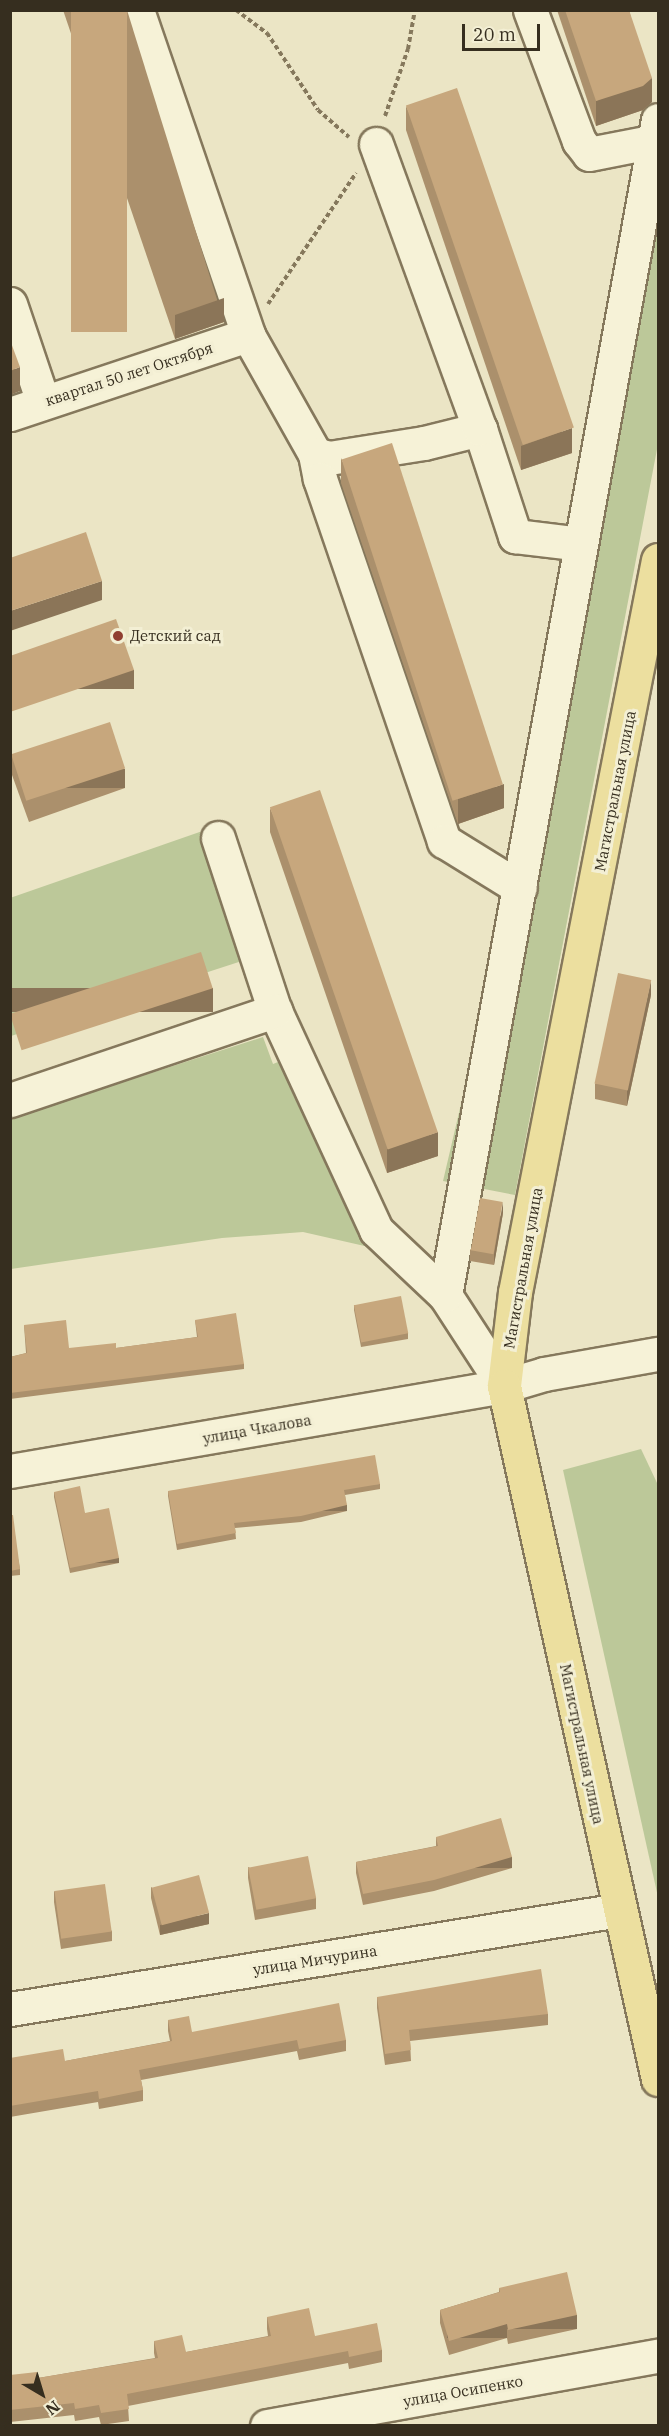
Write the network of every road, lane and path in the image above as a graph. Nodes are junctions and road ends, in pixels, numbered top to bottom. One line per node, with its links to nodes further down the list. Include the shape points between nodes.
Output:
1 (137, 10): 8 (street)
2 (236, 10): 6 (path, via 267,33 318,110 353,140)
3 (415, 10): 6 (path, via 408,49)
4 (530, 10): 5 (street, via 579,141 589,154)
5 (657, 135): 13 (street)
6 (376, 144): 8 (path); 11 (street)
7 (10, 304): 9 (street)
8 (248, 334): 9 (street, квартал 50 лет Октября); 12 (street)
9 (43, 402): 10 (street, квартал 50 лет Октября)
10 (10, 414)
11 (480, 429): 12 (street, via 424,443 329,458); 13 (street, via 515,536)
12 (315, 454): 16 (street, via 444,842)
13 (581, 544): 16 (street)
14 (658, 560): 21 (main road, Магистральная улица, via 515,1292)
15 (218, 838): 17 (street)
16 (520, 888): 19 (street)
17 (275, 1011): 18 (street); 19 (street, via 376,1230)
18 (10, 1100)
19 (445, 1296): 21 (street)
20 (658, 1354): 21 (street, улица Чкалова, via 544,1374)
21 (504, 1386): 22 (street, улица Чкалова); 23 (main road, Магистральная улица)
22 (10, 1471)
23 (619, 1910): 24 (street, улица Мичурина); 25 (main road, Магистральная улица)
24 (10, 2009)
25 (658, 2079)
26 (658, 2356): 27 (street, улица Осипенко)
27 (267, 2426)

